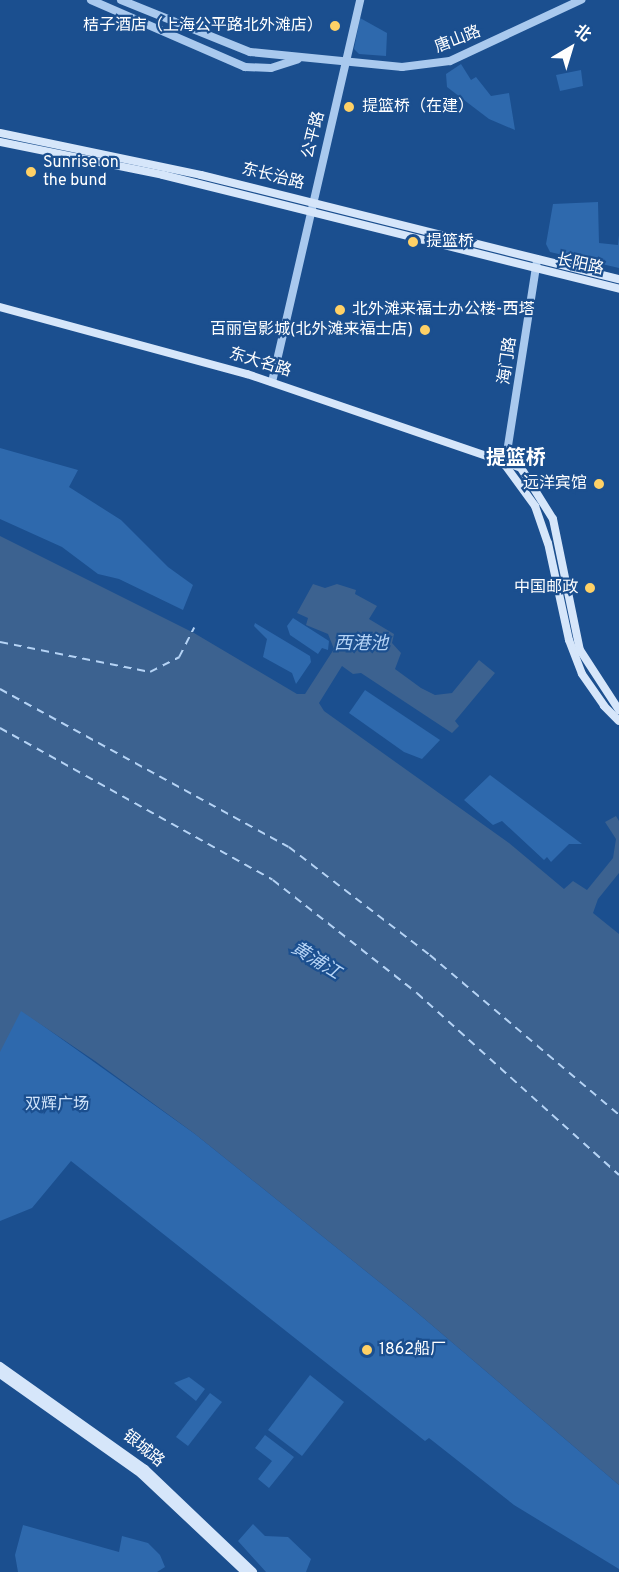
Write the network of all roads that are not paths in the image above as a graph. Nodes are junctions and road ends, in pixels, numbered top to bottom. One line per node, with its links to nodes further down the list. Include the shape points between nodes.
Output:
1 (91, 0): 5 (street, 唐山路, via 245,66 271,68)
2 (121, 0): 5 (street, 唐山路, via 237,48)
3 (360, 0): 6 (street, 公平路)
4 (581, 0): 6 (street, 唐山路, via 450,61 402,67)
5 (299, 58): 6 (street, 唐山路)
6 (346, 61): 9 (street, 公平路)
7 (0, 133): 9 (main road, 东长治路)
8 (0, 142): 9 (main road, 东长治路)
9 (310, 206): 10 (main road, 东长治路); 11 (main road, 东长治路); 15 (street, 公平路)
10 (537, 260): 11 (street, 海门路); 12 (main road, 长阳路)
11 (535, 271): 13 (main road, 长阳路); 16 (street, 海门路)
12 (619, 279)
13 (619, 289)
14 (0, 307): 15 (main road, 东大名路)
15 (272, 382): 16 (main road, 东大名路)
16 (506, 465): 17 (main road, via 535,506)
17 (566, 607): 18 (main road, via 580,650); 19 (main road, via 582,674)
18 (619, 710)
19 (619, 721)
20 (0, 1366): 23 (main road, 银城路, via 145,1469)
21 (0, 1374): 22 (main road, 银城路, via 141,1474)
22 (245, 1572)
23 (253, 1572)

